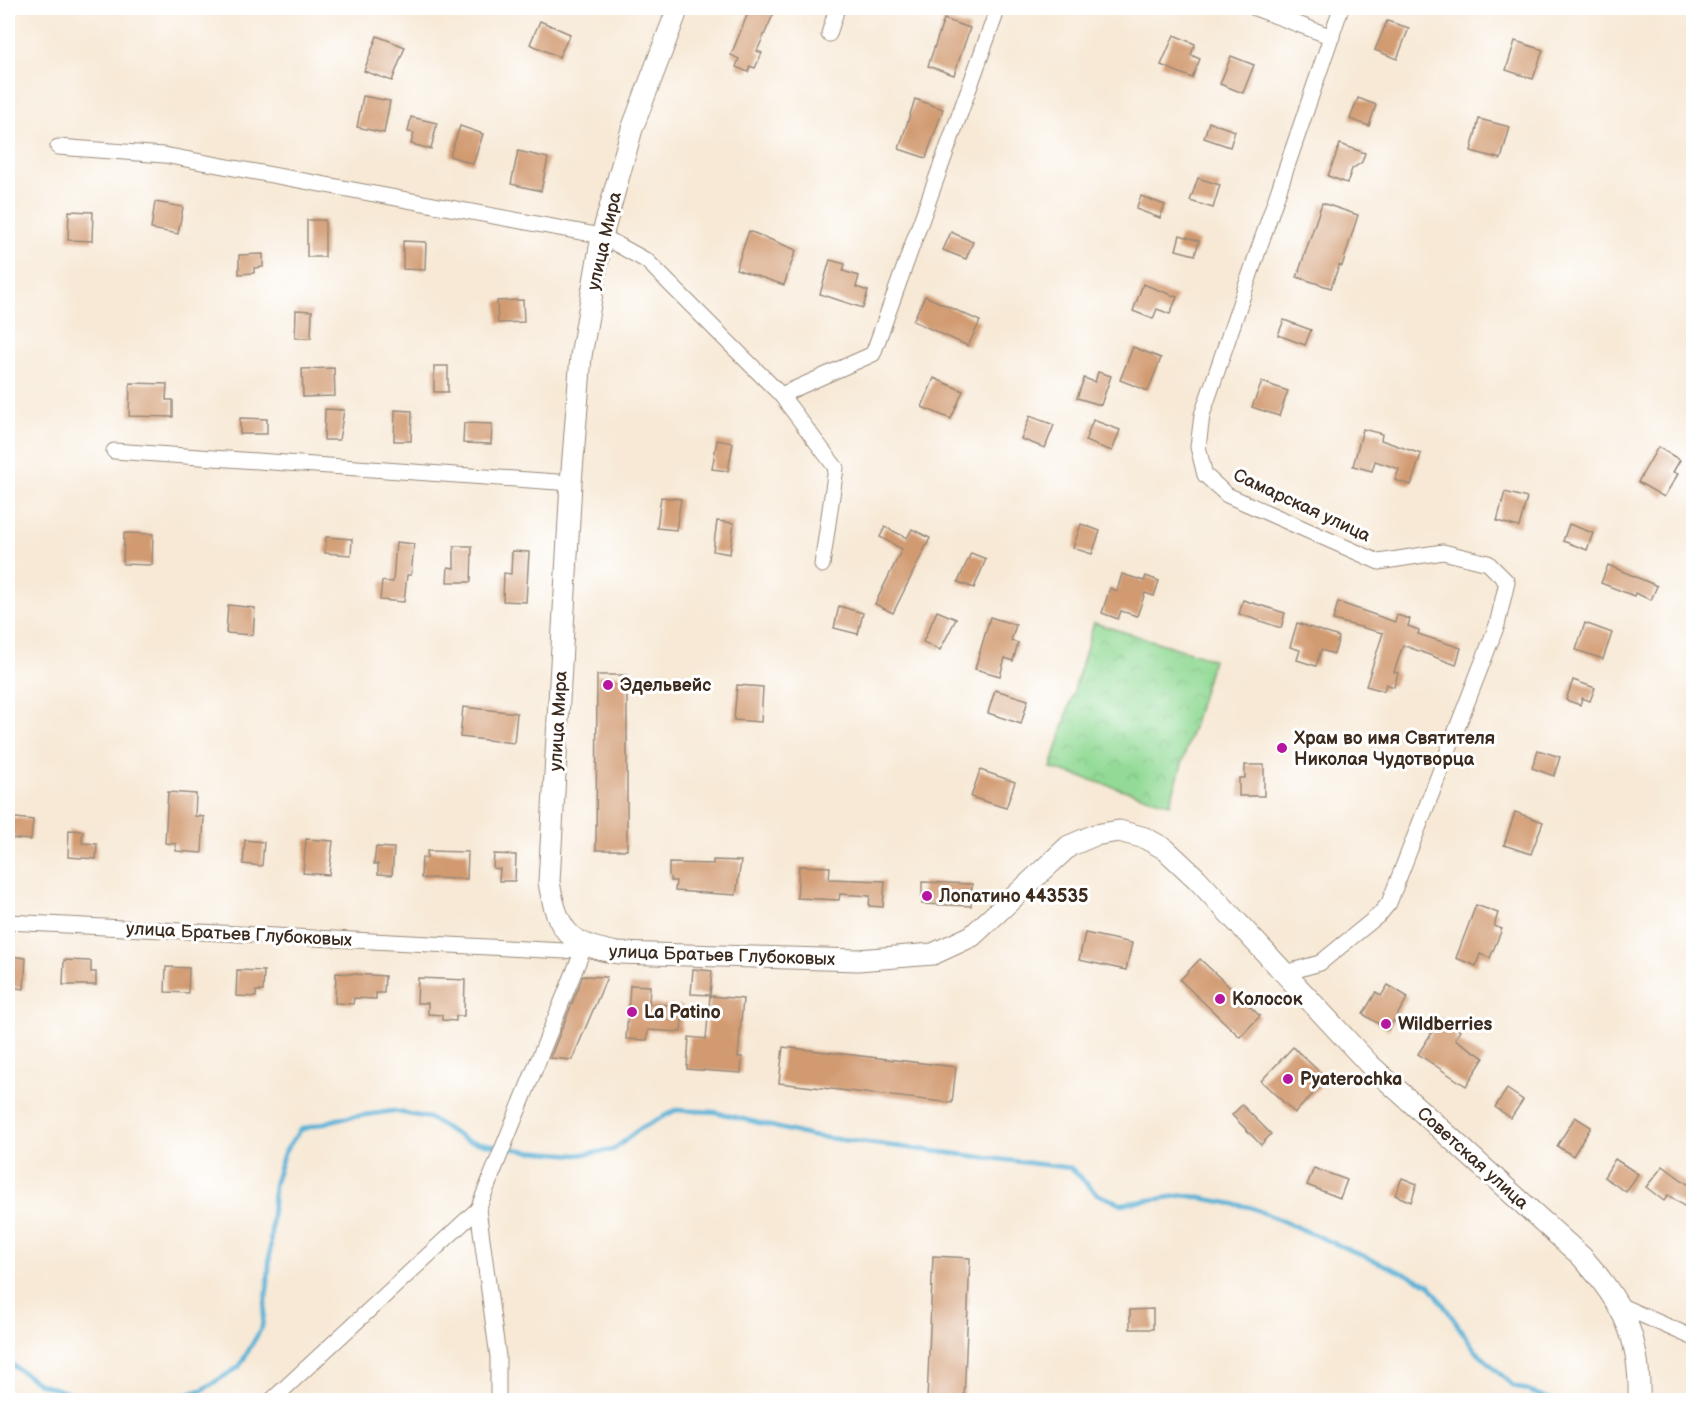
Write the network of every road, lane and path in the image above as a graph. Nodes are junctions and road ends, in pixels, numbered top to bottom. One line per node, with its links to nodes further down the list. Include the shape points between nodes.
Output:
1 (678, 8): 9 (street, улица Мира, via 632,129)
2 (837, 8): 6 (street)
3 (998, 8): 10 (street, via 873,354)
4 (1255, 8): 7 (street)
5 (1341, 8): 7 (street, Самарская улица)
6 (829, 34)
7 (1332, 37): 17 (street, Самарская улица, via 1202,415 1198,447 1205,475 1227,495 1379,562 1443,552 1488,563 1507,582 1497,625 1389,903 1320,963)
8 (58, 147): 9 (street, via 164,155)
9 (602, 236): 10 (street, via 647,261); 12 (street, улица Мира, via 581,356)
10 (781, 395): 13 (street, via 836,468)
11 (114, 451): 12 (street)
12 (571, 483): 16 (street, улица Мира, via 549,882 554,914 570,935)
13 (822, 565)
14 (1145, 838): 16 (street, улица Братьев Глубоковых, via 1119,831 1095,835 1069,846 972,936 933,954 858,960 635,955); 17 (street, Советская улица, via 1165,849 1197,879)
15 (8, 922): 16 (street, улица Братьев Глубоковых, via 565,951)
16 (585, 945): 18 (street)
17 (1285, 973): 19 (street, Советская улица, via 1370,1065 1582,1257)
18 (478, 1209): 21 (street); 22 (street, via 498,1357)
19 (1619, 1305): 20 (street); 23 (street, Советская улица, via 1633,1336 1640,1372)
20 (1694, 1338)
21 (272, 1401)
22 (498, 1401)
23 (1639, 1401)

